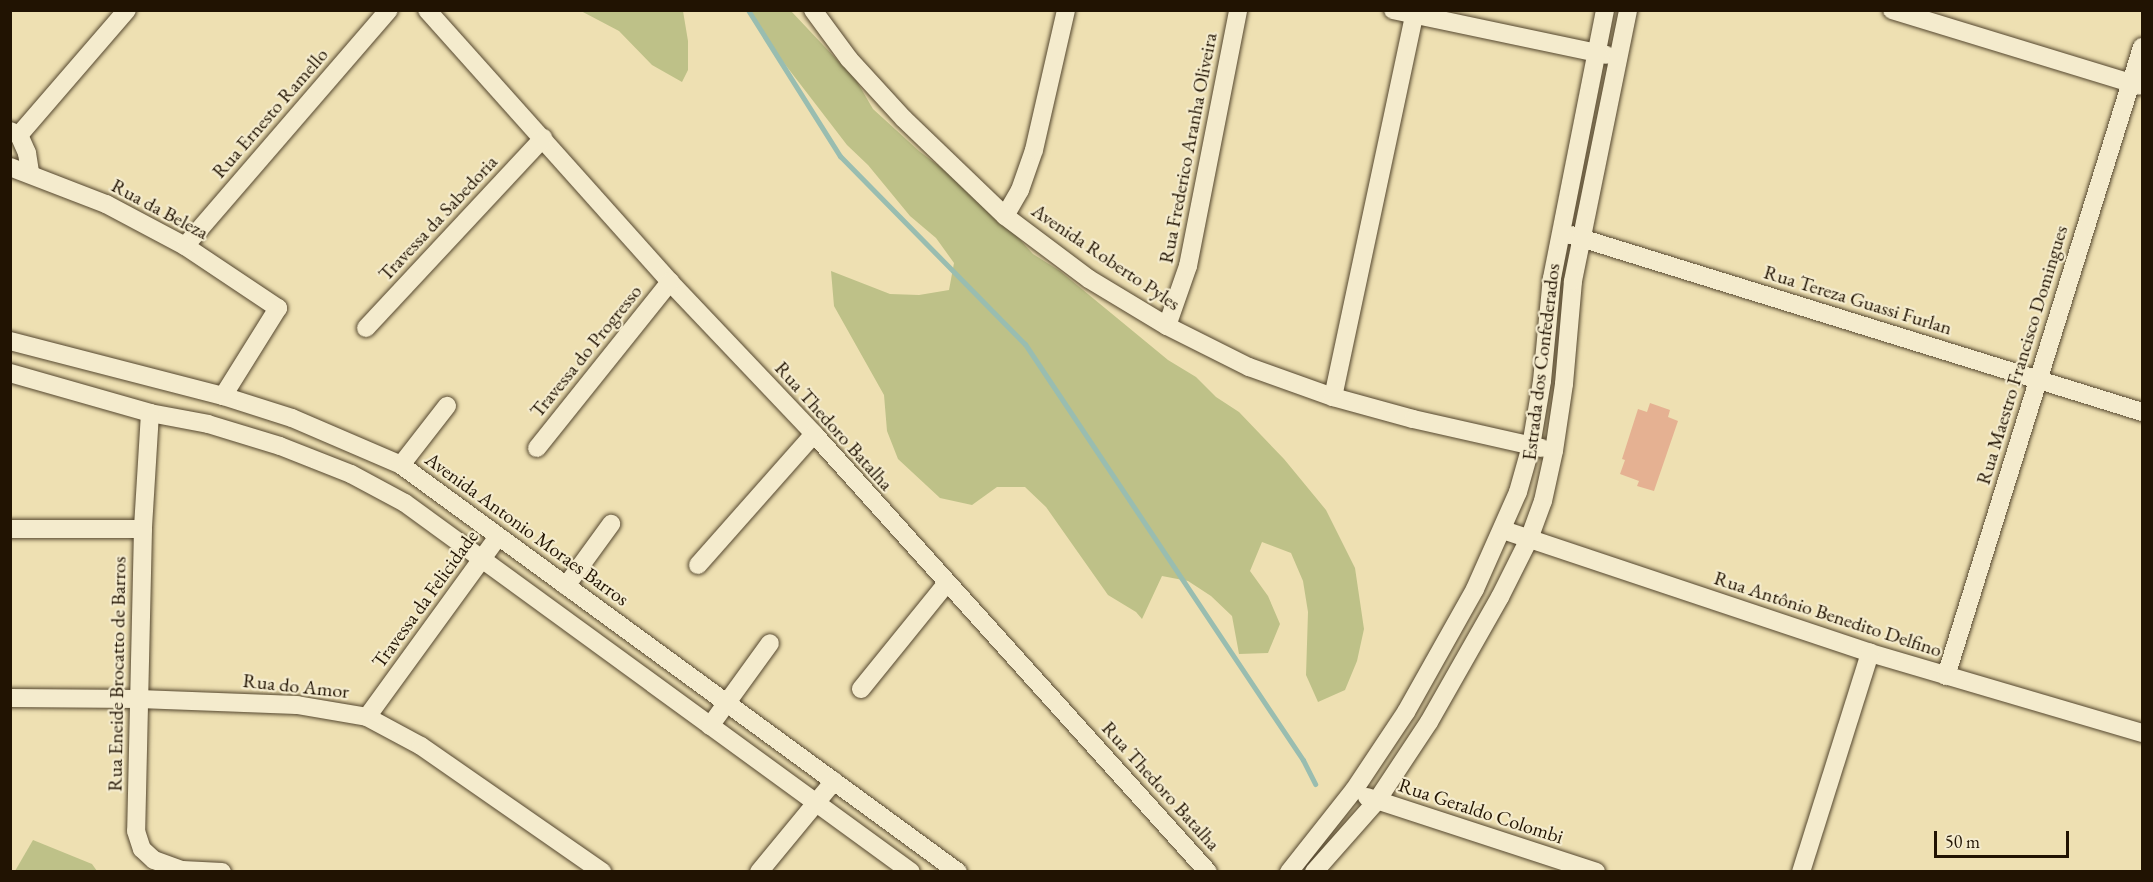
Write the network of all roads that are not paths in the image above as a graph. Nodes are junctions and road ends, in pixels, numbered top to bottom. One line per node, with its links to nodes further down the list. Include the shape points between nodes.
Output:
1 (127, 10): 16 (street)
2 (390, 10): 23 (street, Rua Ernesto Ramello)
3 (427, 10): 17 (street, Rua Thedoro Batalha)
4 (813, 10): 20 (street, Avenida Roberto Pyles, via 849,59 904,119)
5 (1066, 10): 20 (street, via 1034,150 1020,190)
6 (1238, 10): 25 (street, Rua Frederico Aranha Oliveira, via 1188,266)
7 (1393, 10): 11 (street)
8 (1605, 10): 13 (street, Estrada dos Confederados)
9 (1628, 10): 14 (street, Estrada dos Confederados)
10 (1892, 10): 15 (street)
11 (1414, 13): 13 (street); 31 (street)
12 (2142, 47): 15 (street, Rua Maestro Francisco Domingues)
13 (1596, 53): 14 (street); 21 (street, Estrada dos Confederados)
14 (1618, 57): 22 (street, Estrada dos Confederados)
15 (2137, 85): 29 (street, Rua Maestro Francisco Domingues)
16 (15, 133): 19 (street, via 27,153)
17 (543, 138): 24 (street, Rua Thedoro Batalha); 26 (street, Travessa da Sabedoria)
18 (10, 167): 19 (street, Rua da Beleza)
19 (30, 173): 23 (street, Rua da Beleza, via 106,204)
20 (1005, 216): 25 (street, Avenida Roberto Pyles, via 1089,279)
21 (1560, 232): 22 (street, Rua Tereza Guassi Furlan); 36 (street, Estrada dos Confederados)
22 (1581, 237): 29 (street, Rua Tereza Guassi Furlan); 38 (street, Estrada dos Confederados)
23 (185, 246): 30 (street, Rua da Beleza, via 278,308)
24 (670, 282): 35 (street, Rua Thedoro Batalha); 37 (street, Travessa do Progresso)
25 (1167, 326): 31 (street, Avenida Roberto Pyles, via 1249,367)
26 (366, 328)
27 (10, 341): 30 (street, Avenida Antonio Moraes Barros)
28 (10, 373): 34 (street)
29 (2038, 379): 33 (street, Rua Tereza Guassi Furlan); 52 (street, Rua Maestro Francisco Domingues)
30 (223, 396): 39 (street, Avenida Antonio Moraes Barros, via 292,418)
31 (1333, 397): 36 (street, Avenida Roberto Pyles)
32 (447, 406): 39 (street)
33 (2142, 412)
34 (150, 413): 42 (street, Rua Eneide Brocatto de Barros); 46 (street, via 208,424 351,474 405,503)
35 (814, 434): 47 (street); 48 (street, Rua Thedoro Batalha)
36 (1531, 446): 38 (street, Avenida Roberto Pyles); 43 (street, Estrada dos Confederados)
37 (537, 448)
38 (1554, 451): 45 (street, Estrada dos Confederados, via 1543,501)
39 (401, 465): 44 (street, Avenida Antonio Moraes Barros)
40 (611, 524): 49 (street)
41 (10, 529): 42 (street)
42 (143, 529): 55 (street, Rua Eneide Brocatto de Barros)
43 (1503, 530): 45 (street, Rua Antônio Benedito Delfino); 61 (street, Estrada dos Confederados, via 1475,589 1406,712)
44 (498, 537): 46 (street, Travessa da Felicidade); 49 (street, Avenida Antonio Moraes Barros)
45 (1529, 539): 51 (street, Rua Antônio Benedito Delfino); 62 (street, Estrada dos Confederados, via 1429,722)
46 (482, 560): 57 (street, Travessa da Felicidade); 58 (street)
47 (698, 565)
48 (946, 584): 53 (street); 71 (street, Rua Thedoro Batalha)
49 (566, 586): 56 (street, Avenida Antonio Moraes Barros)
50 (770, 643): 56 (street)
51 (1870, 653): 52 (street, Rua Antônio Benedito Delfino); 75 (street)
52 (1946, 676): 59 (street, Rua Antônio Benedito Delfino)
53 (861, 689)
54 (10, 698): 55 (street, Rua do Amor)
55 (139, 699): 57 (street, Rua do Amor, via 297,705); 65 (street, Rua Eneide Brocatto de Barros, via 136,831 142,849 154,860 182,870)
56 (726, 703): 58 (street); 60 (street, Avenida Antonio Moraes Barros)
57 (367, 717): 64 (street, Rua do Amor, via 421,746)
58 (710, 726): 63 (street)
59 (2142, 734)
60 (834, 781): 63 (street); 70 (street, Avenida Antonio Moraes Barros)
61 (1354, 790): 62 (street, Rua Geraldo Colombi); 72 (street, Estrada dos Confederados)
62 (1376, 802): 73 (street, Estrada dos Confederados); 74 (street, Rua Geraldo Colombi)
63 (816, 803): 68 (street); 69 (street)
64 (587, 860): 66 (street); 67 (street, Rua do Amor)
65 (222, 872)
66 (572, 872)
67 (602, 872)
68 (759, 872)
69 (911, 872)
70 (958, 872)
71 (1208, 872)
72 (1289, 872)
73 (1314, 872)
74 (1596, 872)
75 (1801, 872)

